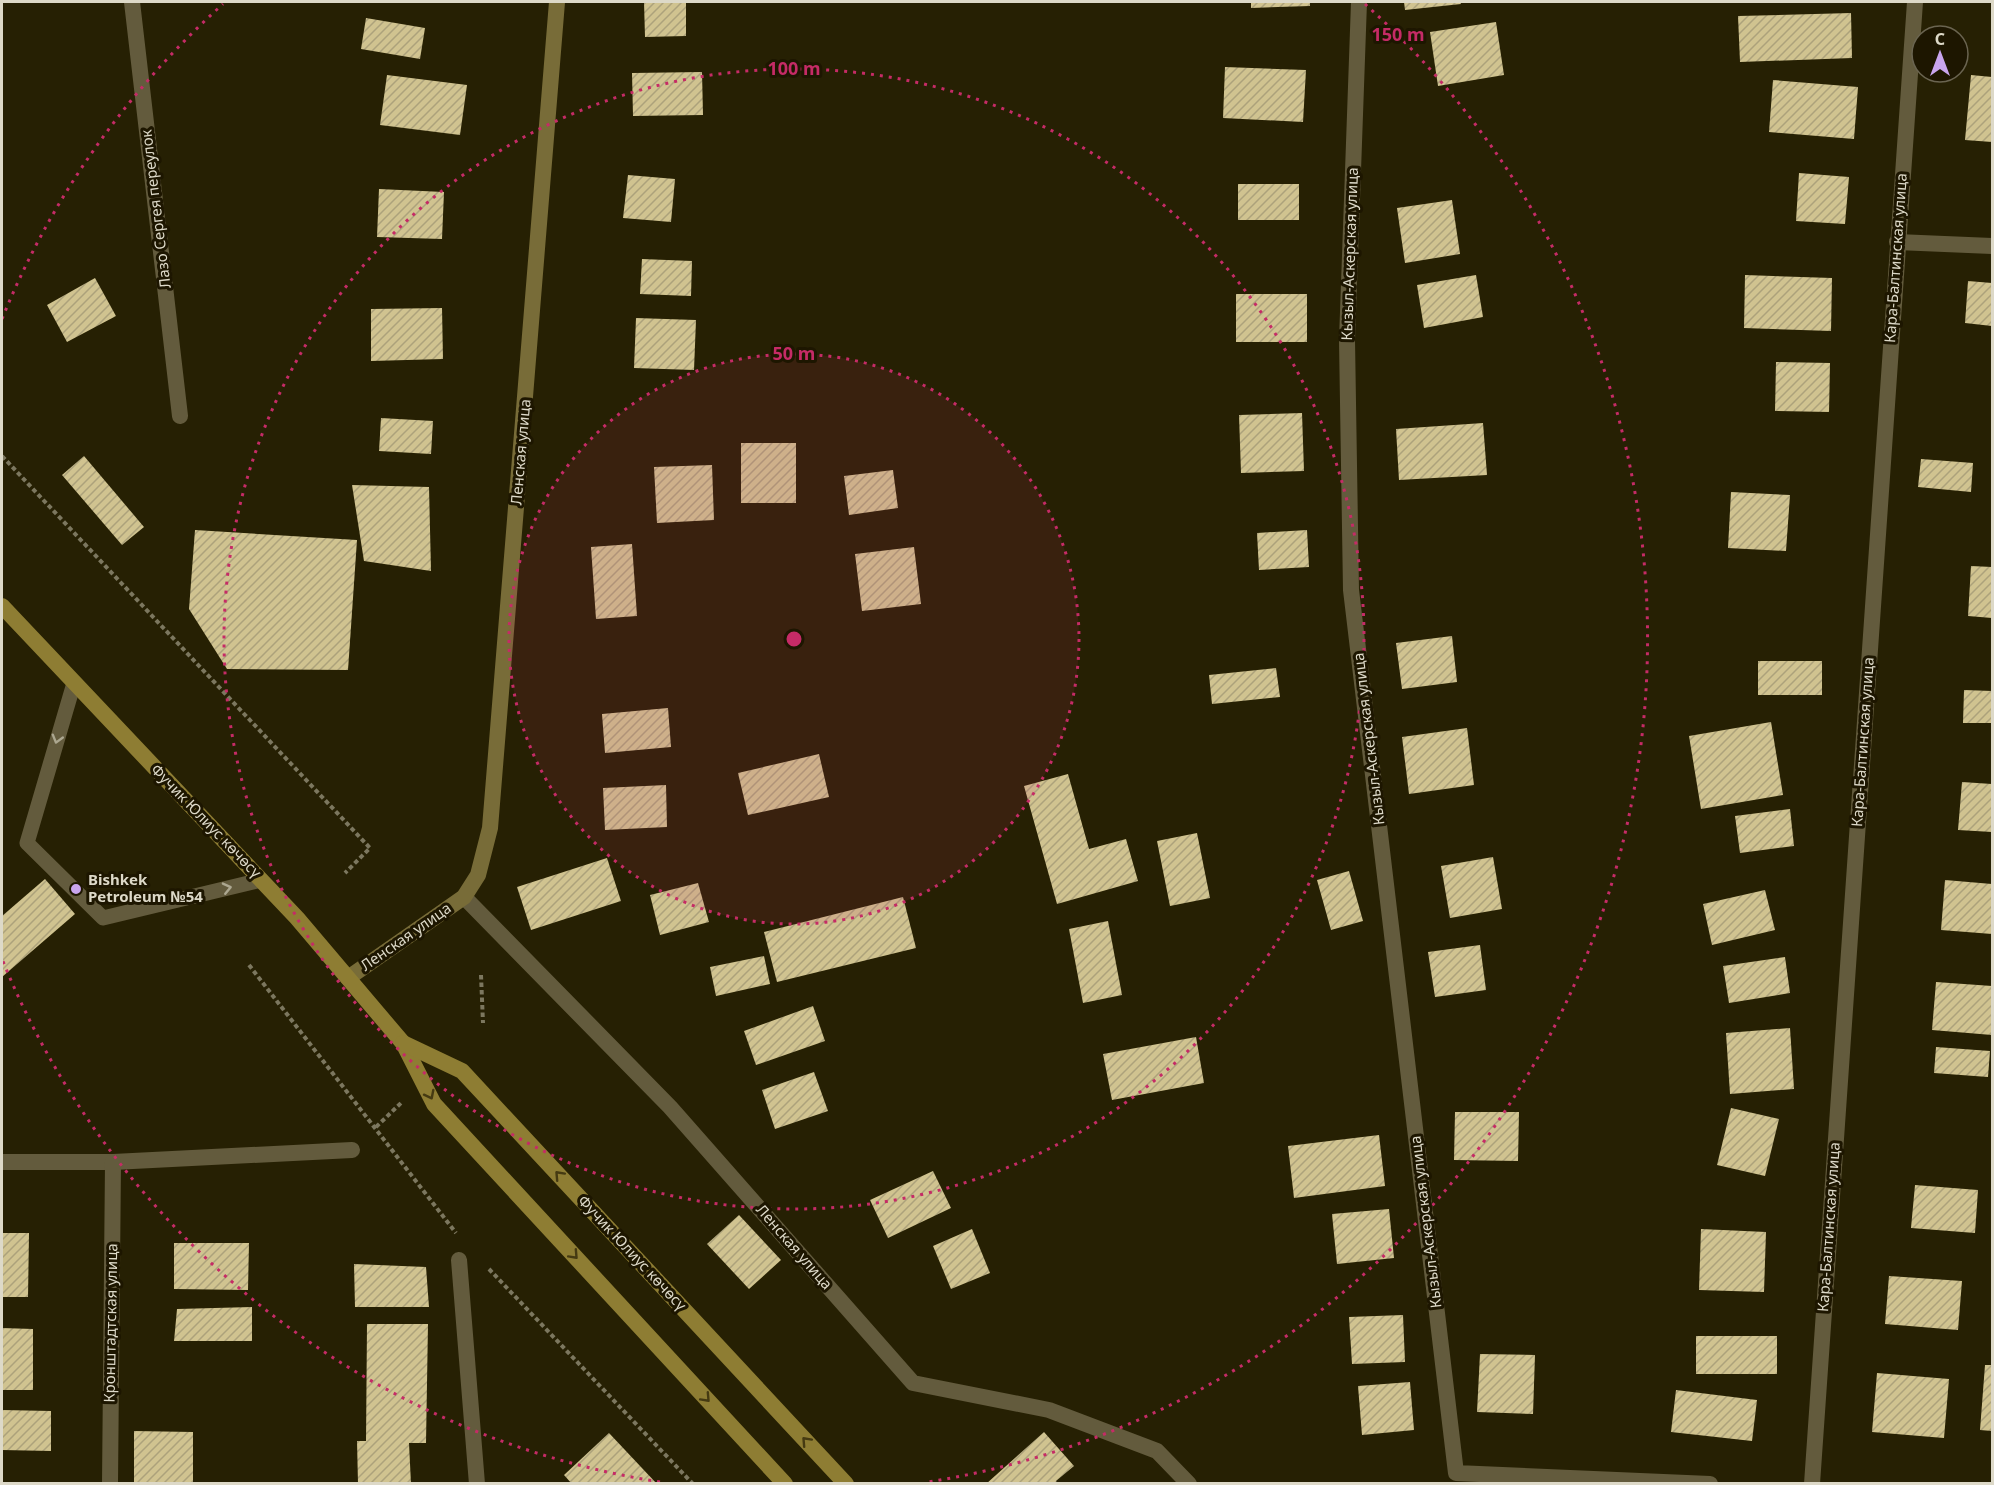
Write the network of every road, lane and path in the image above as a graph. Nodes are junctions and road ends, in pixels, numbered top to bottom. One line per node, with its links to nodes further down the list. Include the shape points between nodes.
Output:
1 (132, 2): 7 (street, Лазо Сергея переулок)
2 (557, 2): 13 (main road, Ленская улица, via 490,828 478,875)
3 (1359, 2): 33 (street, Кызыл-Аскерская улица, via 1347,340 1351,590 1456,1473)
4 (1915, 2): 5 (street, Кара-Балтинская улица)
5 (1897, 242): 6 (street); 34 (street, Кара-Балтинская улица)
6 (1992, 246)
7 (180, 416)
8 (2, 456): 11 (path, via 370,848)
9 (2, 606): 10 (main road, Фучик Юлиус көчөсү)
10 (74, 683): 12 (main road, Фучик Юлиус көчөсү); 12 (lane, one-way to 12, via 27,843 103,918)
11 (345, 873)
12 (261, 880): 16 (main road, Фучик Юлиус көчөсү)
13 (464, 897): 16 (main road, Ленская улица); 32 (street, Ленская улица, via 670,1107 913,1383 1049,1410 1157,1451)
14 (249, 965): 20 (path)
15 (481, 975): 17 (path)
16 (348, 978): 18 (main road, Фучик Юлиус көчөсү)
17 (483, 1023)
18 (403, 1043): 30 (main road, Фучик Юлиус көчөсү, one-way to 30, via 434,1104); 31 (main road, Фучик Юлиус көчөсү, one-way to 18, via 462,1071)
19 (402, 1102): 20 (path)
20 (376, 1127): 21 (path); 24 (path)
21 (352, 1150): 23 (street)
22 (2, 1162): 23 (street)
23 (113, 1162): 27 (street, Кронштадтская улица)
24 (457, 1234)
25 (459, 1260): 28 (street)
26 (488, 1269): 29 (path)
27 (110, 1484)
28 (477, 1484)
29 (693, 1484)
30 (785, 1484)
31 (846, 1484)
32 (1190, 1484)
33 (1710, 1484)
34 (1812, 1484)

